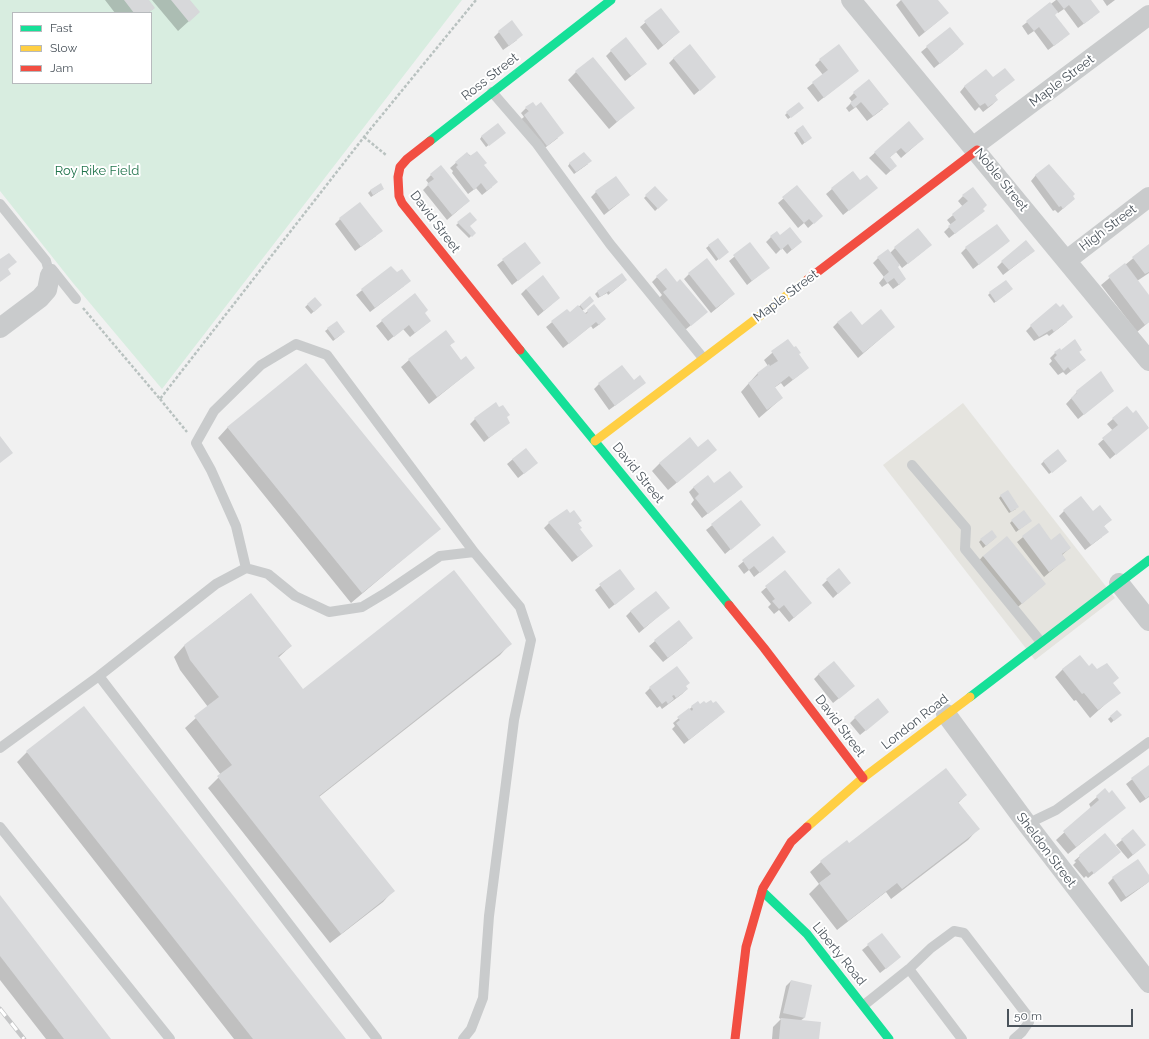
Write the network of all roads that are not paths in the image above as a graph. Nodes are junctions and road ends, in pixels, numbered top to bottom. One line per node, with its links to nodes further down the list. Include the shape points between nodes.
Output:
1 (611, 0): 4 (street, Ross Street)
2 (851, 0): 5 (street, Noble Street)
3 (1149, 15): 5 (street, Maple Street)
4 (492, 92): 6 (street, Ross Street, via 415,152 400,167); 13 (lane, via 537,144 610,244)
5 (975, 148): 9 (street, Noble Street); 13 (street, Maple Street)
6 (397, 183): 15 (street, David Street, via 402,203)
7 (1149, 197): 9 (street, High Street)
8 (0, 204): 10 (lane)
9 (1067, 260): 14 (street, Noble Street)
10 (48, 268): 11 (lane); 12 (street, via 48,290)
11 (76, 299)
12 (0, 328)
13 (703, 358): 15 (street, Maple Street)
14 (1149, 361)
15 (595, 441): 27 (street, David Street, via 764,648)
16 (912, 464): 22 (lane, via 966,528 965,549)
17 (474, 552): 19 (lane, via 440,556 362,607 329,612 295,596 268,574); 19 (lane, via 327,355 296,344 261,364 214,411 196,443 236,526); 36 (lane, via 520,607 531,640 514,720 489,916 483,998 471,1029)
18 (1149, 560): 20 (street, London Road)
19 (246, 568): 23 (lane, via 216,584)
20 (1119, 583): 21 (street); 22 (street, London Road)
21 (1149, 621)
22 (1041, 642): 24 (street, London Road)
23 (99, 676): 26 (lane); 35 (lane)
24 (946, 714): 27 (street, London Road); 28 (street, Sheldon Street)
25 (1149, 742): 28 (lane, via 1056,810)
26 (0, 748)
27 (864, 778): 30 (street, London Road, via 824,810 791,842)
28 (1027, 824): 32 (street, Sheldon Street)
29 (0, 827): 34 (lane)
30 (762, 891): 33 (street, Liberty Road, via 807,934); 37 (street, London Road, via 746,948)
31 (909, 970): 33 (lane); 39 (lane); 40 (lane, via 931,948 954,931 964,933 1027,1015 1029,1022)
32 (1149, 983)
33 (864, 1005): 38 (street, Liberty Road)
34 (170, 1039)
35 (377, 1039)
36 (463, 1039)
37 (735, 1039)
38 (889, 1039)
39 (962, 1039)
40 (1014, 1039)

